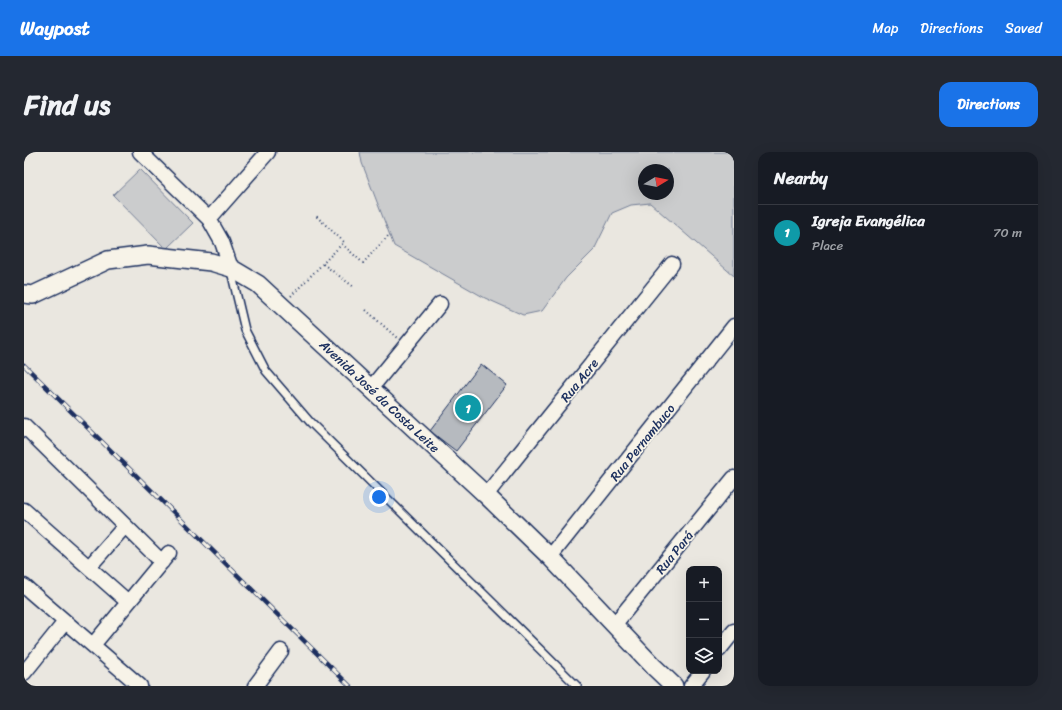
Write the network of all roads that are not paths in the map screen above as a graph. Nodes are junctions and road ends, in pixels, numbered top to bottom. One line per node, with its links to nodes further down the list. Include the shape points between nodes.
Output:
1 (140, 152): 3 (street)
2 (268, 152): 3 (street)
3 (209, 219): 5 (street, via 222,242)
4 (672, 264): 12 (street, Rua Acre)
5 (231, 268): 6 (street, Avenida José da Costa Leite, via 211,262 148,255 108,260 33,295); 9 (street, Avenida José da Costa Leite, via 258,284); 29 (lane, via 245,330 266,371 310,422)
6 (24, 294)
7 (440, 304): 9 (street)
8 (734, 326): 15 (street, Rua Pernambuco)
9 (371, 388): 12 (street, Avenida José da Costa Leite)
10 (24, 426): 14 (street)
11 (734, 478): 20 (street, Rua Pará)
12 (486, 495): 15 (street, Avenida José da Costa Leite)
13 (24, 510): 16 (street)
14 (125, 526): 16 (street); 18 (street, via 165,557)
15 (550, 557): 20 (street, Avenida José da Costa Leite)
16 (89, 567): 18 (street)
17 (24, 586): 19 (street)
18 (128, 602): 22 (street)
19 (65, 622): 22 (street); 25 (street)
20 (614, 625): 30 (street, Avenida José da Costa Leite)
21 (734, 631): 23 (street)
22 (93, 645): 27 (street)
23 (722, 646)
24 (281, 651): 28 (street)
25 (24, 673)
26 (701, 674): 31 (street)
27 (140, 686)
28 (255, 686)
29 (577, 686)
30 (674, 686)
31 (692, 686)

